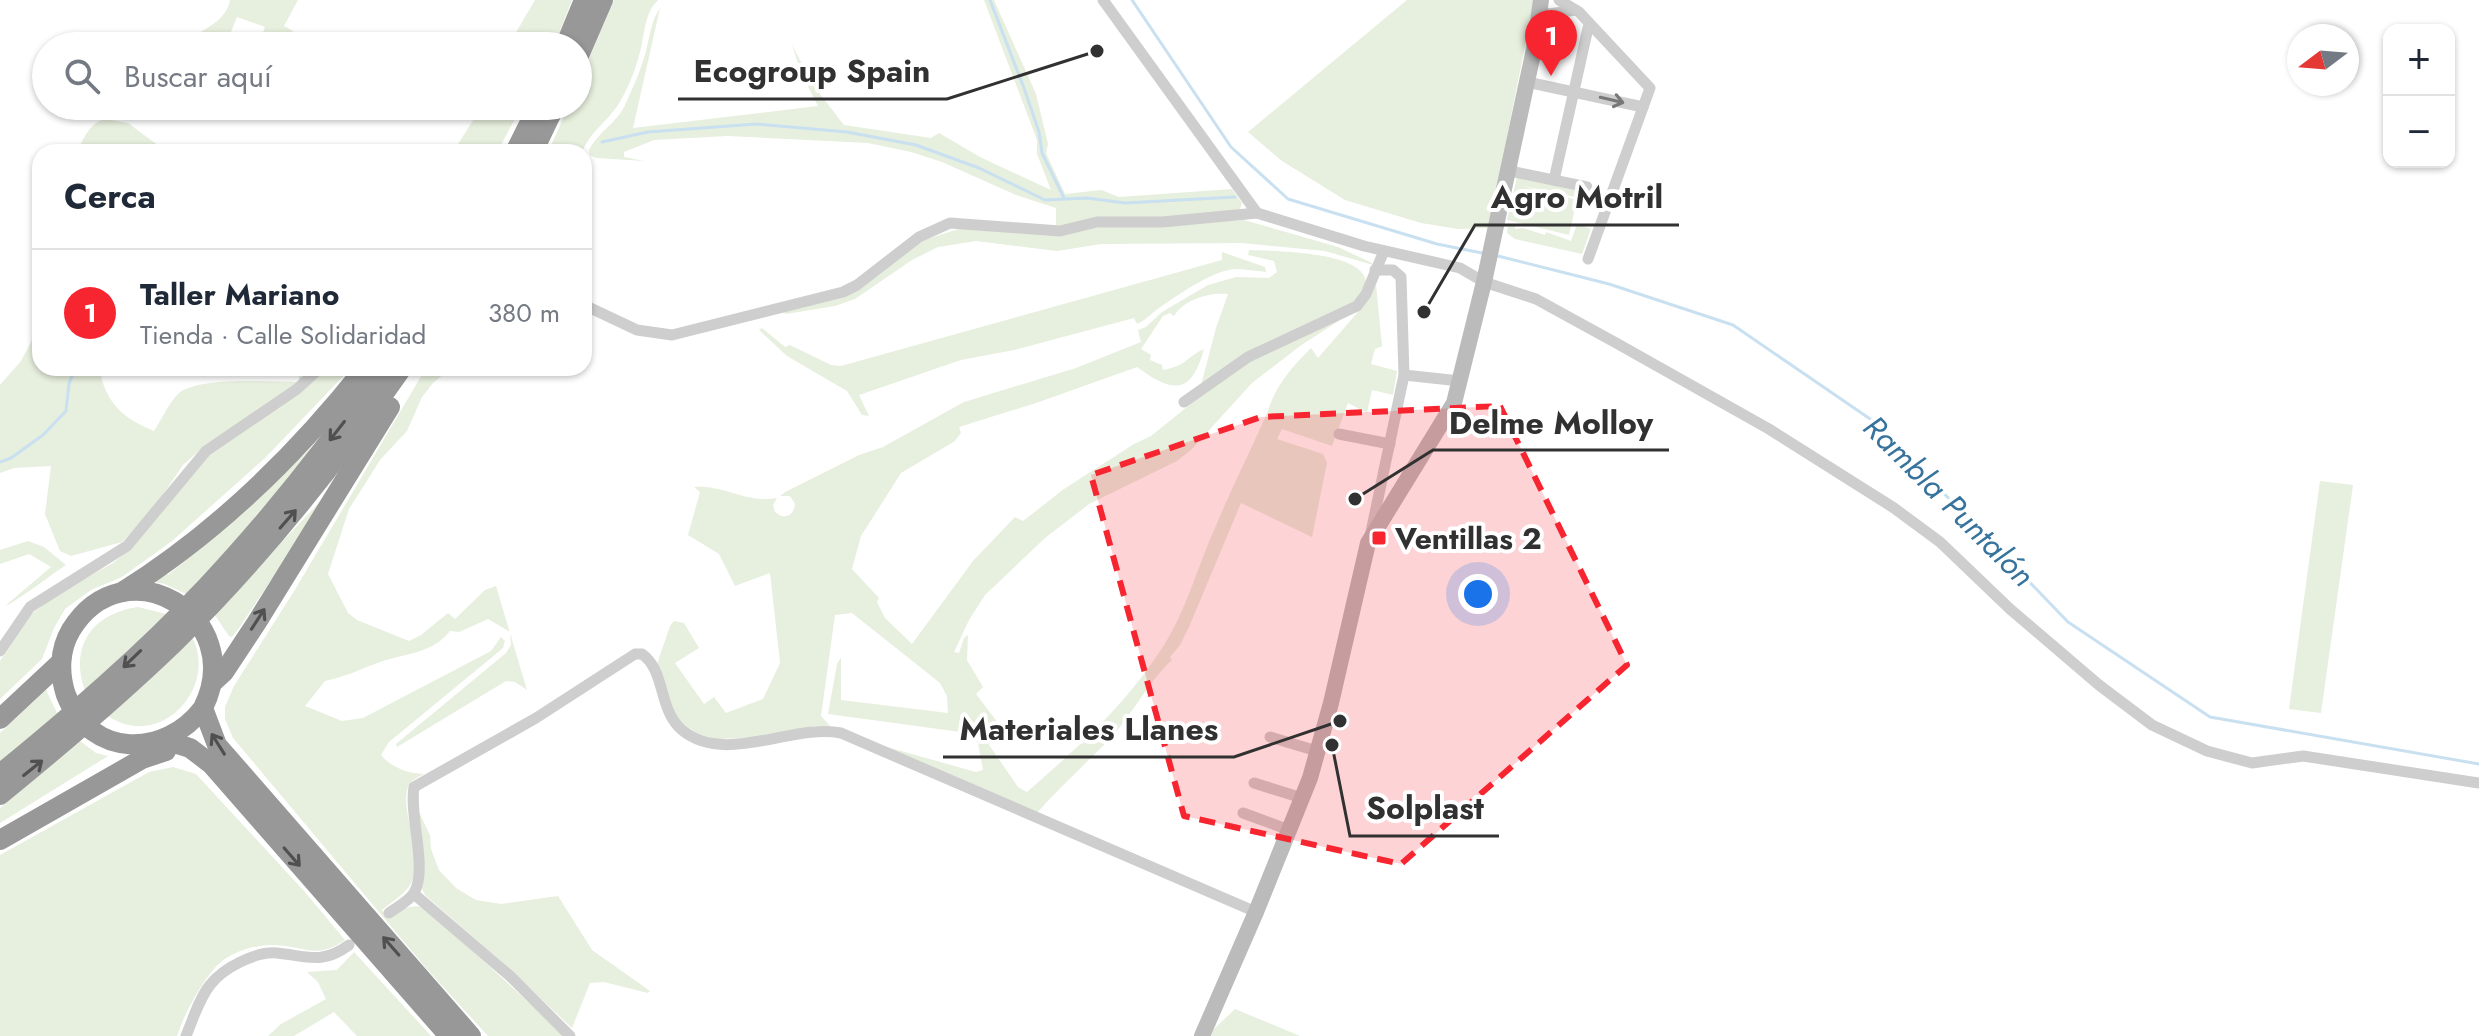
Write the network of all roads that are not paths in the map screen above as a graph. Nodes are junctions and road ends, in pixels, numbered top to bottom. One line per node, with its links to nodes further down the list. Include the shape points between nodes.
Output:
1 (584, 0): 8 (highway)
2 (603, 0): 9 (highway)
3 (1103, 0): 20 (street)
4 (1559, 0): 6 (street)
5 (1540, 3): 6 (street, via 1550,14); 10 (street)
6 (1577, 11): 12 (street, via 1650,88)
7 (1588, 28): 11 (street)
8 (571, 32)
9 (589, 32)
10 (1527, 82): 11 (street); 24 (street)
11 (1573, 92): 12 (street, one-way to 12); 18 (street)
12 (1643, 107): 22 (street)
13 (531, 120): 15 (highway)
14 (548, 120): 16 (highway)
15 (519, 144)
16 (537, 144)
17 (1515, 172): 18 (street)
18 (1554, 180): 19 (street)
19 (1587, 187)
20 (1257, 213): 21 (street); 25 (street, via 1097,222 1060,231 950,223 919,237 843,292 672,335 637,330)
21 (1384, 251): 23 (street); 24 (street)
22 (1588, 259)
23 (1375, 270): 26 (street, via 1393,270 1401,277); 33 (street, via 1357,306 1248,357)
24 (1485, 279): 32 (street); 50 (street, via 1536,299 1618,344 1769,429 1894,508 2152,725 2207,751 2252,763 2303,756)
25 (592, 309)
26 (1404, 375): 32 (street); 35 (street)
27 (311, 376): 39 (street, via 206,451 127,546 30,607)
28 (358, 376): 37 (highway, via 247,495)
29 (377, 376): 38 (highway, one-way to 38)
30 (396, 376): 38 (highway, one-way to 30, via 322,478)
31 (409, 376): 41 (highway, one-way to 31, via 272,598)
32 (1460, 381): 36 (street, via 1435,437)
33 (1184, 402)
34 (1339, 434): 35 (street)
35 (1390, 444): 36 (street)
36 (1368, 543): 47 (street)
37 (121, 592): 40 (highway, via 98,601 79,617 66,638); 41 (highway, via 158,594 191,612 214,657)
38 (212, 592): 44 (highway)
39 (0, 651)
40 (61, 662): 43 (highway); 46 (highway, via 62,684 83,723 111,740)
41 (213, 682): 42 (highway)
42 (203, 708): 46 (highway, via 180,733); 63 (highway, one-way to 42, via 217,745)
43 (0, 719)
44 (60, 736): 48 (highway); 51 (highway, one-way to 44)
45 (1270, 737): 47 (street)
46 (154, 743): 52 (highway, via 190,748); 56 (highway, via 81,782)
47 (1317, 751): 53 (street)
48 (0, 774)
49 (1254, 783): 53 (street)
50 (2479, 783)
51 (0, 795)
52 (241, 798): 56 (highway, via 194,756 181,751 153,754); 62 (highway, one-way to 62)
53 (1302, 798): 55 (street)
54 (1243, 813): 55 (street)
55 (1289, 830): 58 (street)
56 (0, 837)
57 (414, 894): 58 (street, via 414,787 536,718 628,657 642,654 652,664 668,715 700,740 721,744 814,731 841,733); 59 (street); 64 (street)
58 (1256, 912): 65 (street)
59 (389, 913)
60 (349, 945): 61 (street, via 335,956 318,959 260,953 231,968 211,983)
61 (186, 1036)
62 (449, 1036)
63 (471, 1036)
64 (570, 1036)
65 (1202, 1036)

